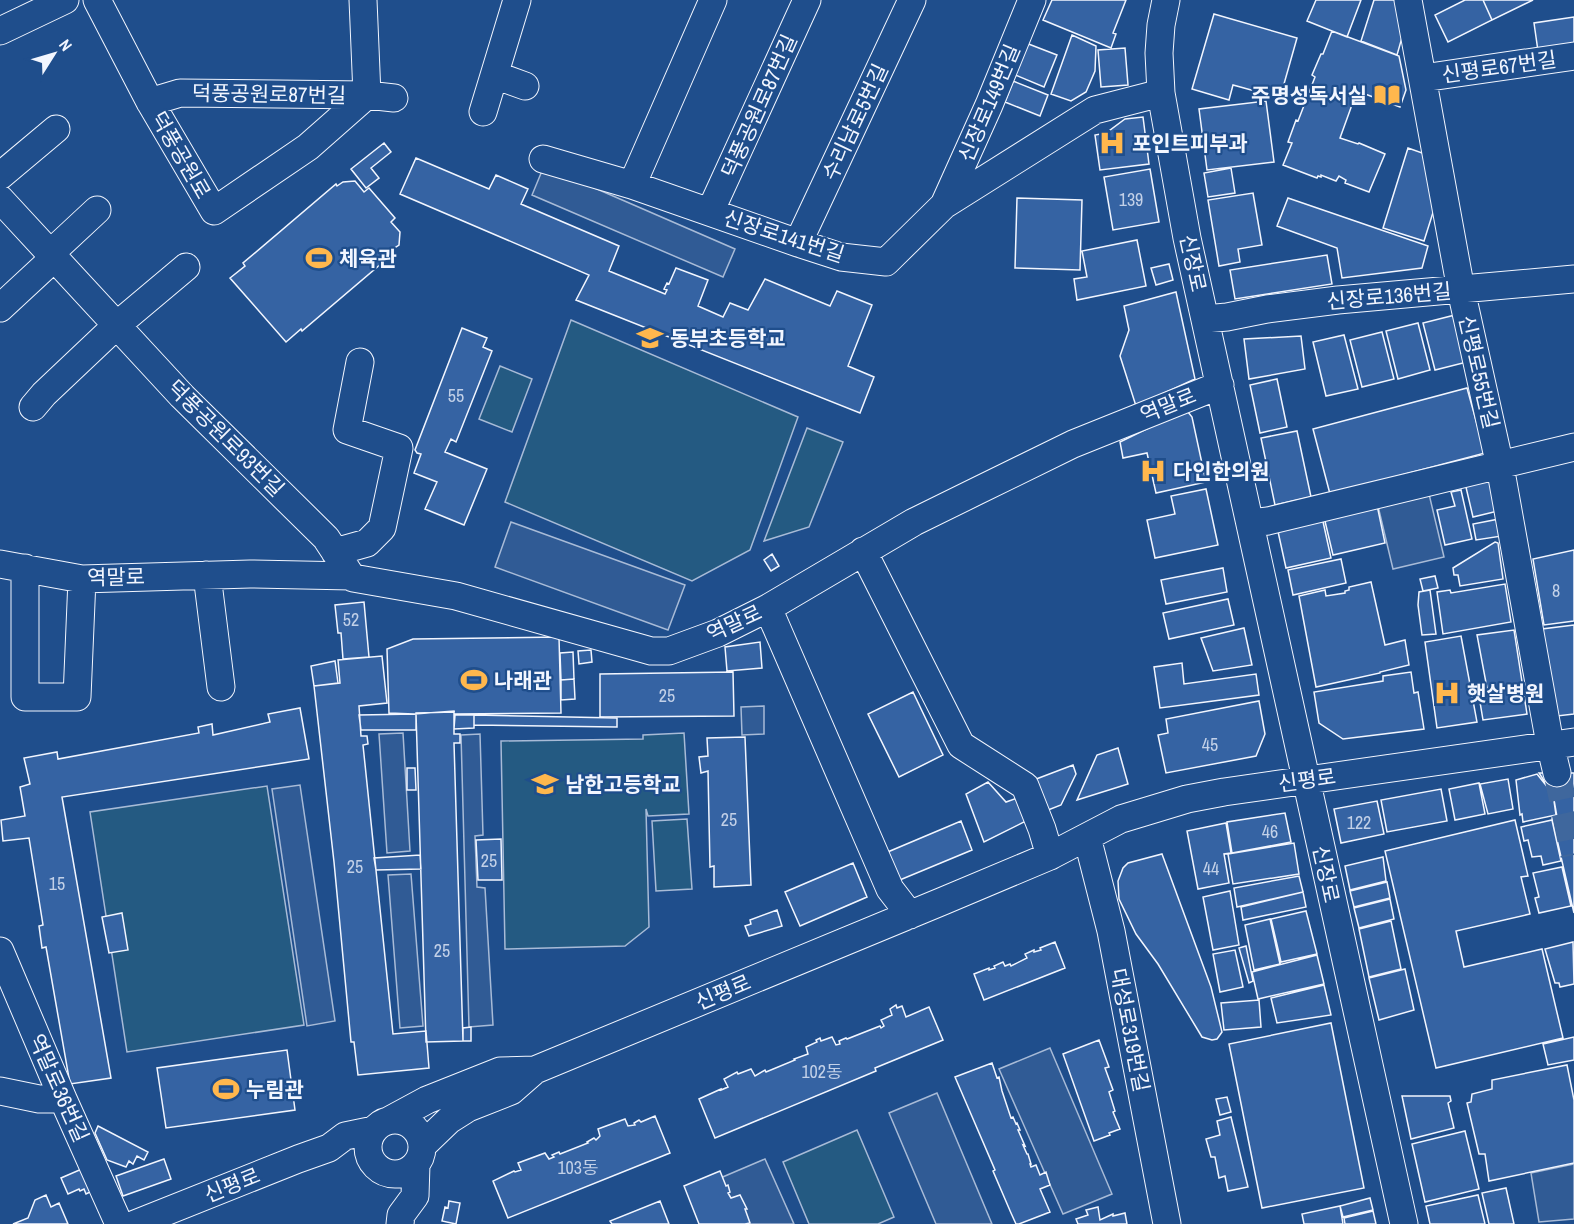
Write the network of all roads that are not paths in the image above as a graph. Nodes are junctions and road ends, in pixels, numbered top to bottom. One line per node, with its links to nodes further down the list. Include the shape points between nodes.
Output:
1 (65, 0): 11 (street)
2 (97, 0): 19 (street, 덕풍공원로)
3 (363, 0): 17 (street, 덕풍공원로87번길)
4 (517, 0): 13 (street)
5 (713, 0): 24 (street)
6 (807, 0): 28 (street, 덕풍공원로87번길)
7 (912, 0): 29 (street, 수리남로5번길)
8 (1032, 0): 26 (street, 신장로149번길)
9 (1166, 0): 16 (street, 신장로, via 1161,25)
10 (1408, 0): 14 (street, 신평로55번길)
11 (0, 31)
12 (1574, 56): 14 (street, 신평로67번길)
13 (495, 75): 15 (street); 20 (street)
14 (1423, 78): 33 (street, 신평로55번길)
15 (525, 86)
16 (1161, 93): 26 (street, 신장로141번길, via 1095,110); 35 (street, 신장로)
17 (367, 95): 18 (street); 19 (street, 덕풍공원로87번길, via 180,93); 19 (street, 덕풍공원로, via 308,147 214,211)
18 (394, 98)
19 (150, 102)
20 (483, 112)
21 (56, 129): 23 (street)
22 (543, 159): 24 (street, 신장로141번길)
23 (0, 176)
24 (632, 184): 28 (street, 신장로141번길)
25 (0, 199): 30 (street, 덕풍공원로93번길)
26 (944, 205): 29 (street, 신장로141번길, via 886,262 841,256)
27 (98, 210): 30 (street, via 54,250)
28 (710, 213): 29 (street, 신장로141번길)
29 (798, 243)
30 (54, 257): 34 (street); 36 (street, 덕풍공원로93번길)
31 (186, 267): 36 (street)
32 (1574, 279): 33 (street, 신장로136번길)
33 (1461, 290): 35 (street, 신장로136번길, via 1338,300); 41 (street, 신평로55번길)
34 (0, 308)
35 (1205, 319): 38 (street, 신장로)
36 (117, 325): 39 (street); 44 (street, 덕풍공원로93번길, via 182,396 326,538)
37 (360, 362): 44 (street, via 347,430 399,448 382,528 368,543)
38 (1220, 385): 42 (street, 신장로); 43 (street, 역말로, via 1073,444)
39 (33, 407)
40 (1574, 447): 41 (street)
41 (1500, 465): 42 (street); 51 (street, 신평로55번길)
42 (1250, 523): 53 (street, 신장로)
43 (863, 551): 49 (street, 역말로); 55 (street, via 961,745 1025,786)
44 (335, 552): 47 (street, 덕풍공원로93번길)
45 (13, 566): 48 (street, 역말로); 48 (street, 역말로, via 25,697 77,697)
46 (207, 576): 47 (street, 역말로); 48 (street, 역말로); 50 (street)
47 (351, 576): 49 (street, 역말로, via 456,596 651,651 669,651 718,633)
48 (82, 579)
49 (768, 608): 56 (street, via 890,889)
50 (221, 687)
51 (1562, 743): 52 (street, 신평로55번길); 53 (street, 신평로)
52 (1557, 773)
53 (1307, 780): 54 (street, 신평로, via 1187,799 1121,819); 70 (street, 신장로)
54 (1087, 837): 55 (street, 신평로); 69 (street, 대성로319번길, via 1111,931)
55 (1050, 856): 56 (street, 신평로)
56 (910, 915): 59 (street, 신평로)
57 (0, 951): 58 (street, 역말로36번길)
58 (5, 978): 61 (street, 역말로36번길)
59 (535, 1070): 62 (street, 신평로, via 500,1071 427,1100); 64 (street, 신평로, via 511,1091 468,1108 450,1120)
60 (0, 1091): 61 (street, via 39,1099)
61 (63, 1099): 67 (street, 역말로36번길)
62 (382, 1125): 63 (street, 신평로, via 345,1136); 64 (street, via 399,1120 408,1123 420,1137); 65 (street, via 369,1138 368,1147)
63 (329, 1148): 65 (street); 68 (street, 신평로)
64 (419, 1155): 65 (street, via 409,1170 400,1173); 66 (street, via 415,1196)
65 (378, 1167): 66 (street)
66 (400, 1219)
67 (119, 1224)
68 (135, 1224)
69 (1167, 1224)
70 (1404, 1224)

